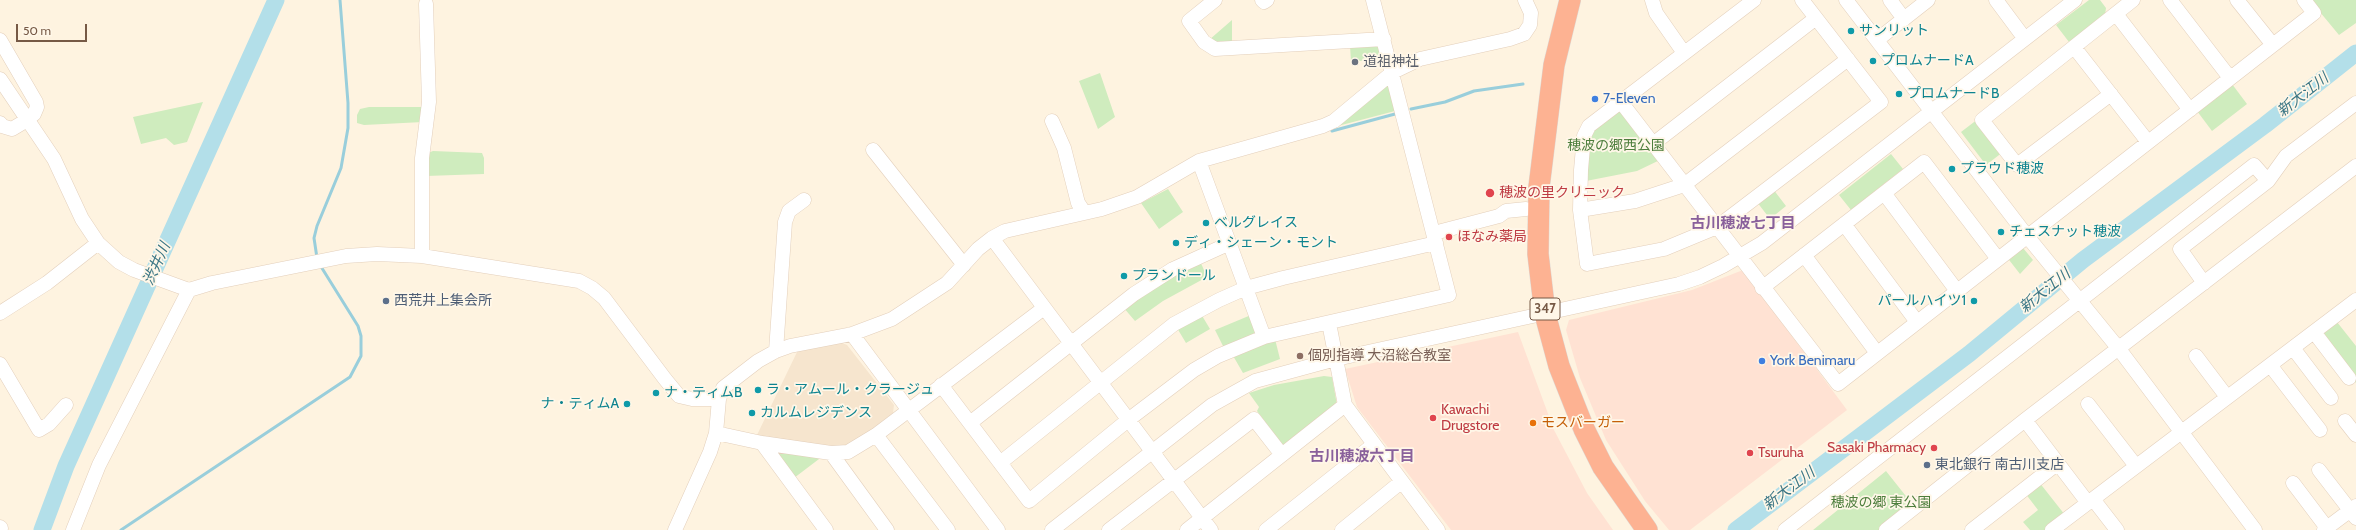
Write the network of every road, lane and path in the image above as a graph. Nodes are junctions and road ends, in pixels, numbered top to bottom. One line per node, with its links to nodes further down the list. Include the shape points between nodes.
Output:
1 (1215, 0): 23 (street, via 1189,21 1204,42 1215,49)
2 (1262, 0): 3 (street)
3 (1267, 0)
4 (1373, 0): 23 (street)
5 (1525, 0): 32 (street, via 1532,12 1530,25 1524,34 1420,59)
6 (1570, 0): 31 (highway, 347)
7 (1652, 0): 29 (street, via 1656,13)
8 (1754, 0): 29 (street)
9 (1802, 0): 21 (street)
10 (1846, 0): 26 (street)
11 (1890, 0): 22 (street)
12 (1928, 0): 22 (street)
13 (1996, 0): 24 (street)
14 (2075, 0): 24 (street)
15 (2133, 0): 20 (street)
16 (2170, 0): 34 (street)
17 (2238, 0): 27 (street)
18 (2304, 0): 27 (street, via 2314,13)
19 (426, 4): 63 (street, via 429,102 422,158)
20 (2116, 14): 28 (street); 38 (street)
21 (1816, 18): 30 (street); 44 (street)
22 (1904, 19): 26 (street)
23 (1384, 39): 32 (street)
24 (2024, 39): 39 (street)
25 (0, 40): 40 (street, via 36,102 34,114)
26 (1876, 40): 39 (street)
27 (2273, 45): 34 (street)
28 (2074, 47): 35 (street); 35 (street, via 1982,120 2013,160 2017,165)
29 (1684, 53): 36 (street)
30 (1848, 60): 49 (street); 56 (street, via 1881,102)
31 (1554, 65): 52 (highway, 347, via 1540,106 1529,158); 76 (highway, 347, via 1539,187)
32 (1393, 72): 46 (street, via 1334,121); 59 (street)
33 (0, 78): 40 (street)
34 (2230, 78): 38 (street)
35 (2111, 94): 43 (street)
36 (1621, 102): 44 (street); 53 (street, via 1589,126 1584,136)
37 (2356, 103): 48 (street, via 2286,156)
38 (2190, 110): 43 (street)
39 (1931, 112): 57 (street); 64 (street, via 1762,242)
40 (27, 120): 42 (street, via 12,129); 60 (street, via 54,159 82,219)
41 (1052, 121): 54 (street, via 1064,148 1078,203)
42 (0, 123)
43 (2148, 142): 57 (street)
44 (1653, 144): 49 (street)
45 (873, 150): 66 (street)
46 (1199, 161): 54 (street, via 1137,197); 61 (street)
47 (2356, 166): 67 (street)
48 (2268, 181): 67 (street, via 2180,249); 72 (street, via 2254,165)
49 (1684, 185): 53 (street, via 1635,201); 56 (street)
50 (1884, 193): 55 (street); 65 (street, via 1924,162); 71 (street)
51 (804, 200): 85 (street, via 789,211 786,217)
52 (1526, 209): 59 (street, via 1506,210 1499,216); 76 (highway, 347, via 1525,249)
53 (1580, 210): 56 (street, via 1587,264 1664,249)
54 (1084, 212): 58 (street, via 1005,231)
55 (1844, 224): 62 (street); 77 (street)
56 (1717, 227): 64 (street)
57 (2027, 236): 65 (street); 72 (street)
58 (992, 238): 66 (street); 74 (street)
59 (1435, 238): 68 (street); 78 (street, via 1449,295)
60 (98, 243): 70 (street, via 119,262); 75 (street, via 47,282)
61 (1228, 244): 68 (street); 82 (street, via 1173,269 1134,294)
62 (1804, 255): 69 (street); 86 (street)
63 (422, 256): 70 (street, via 377,254 319,261); 96 (street, via 579,281 604,298 679,396 692,399)
64 (1739, 256): 69 (street); 76 (street, via 1700,277 1679,284)
65 (1998, 259): 71 (street)
66 (964, 265): 80 (street, via 947,283 914,306 881,325)
67 (2204, 283): 84 (street)
68 (1246, 288): 81 (street); 92 (street, via 1174,324)
69 (1762, 288): 86 (street, via 1838,384)
70 (186, 290): 127 (street, via 99,465)
71 (1957, 291): 77 (street)
72 (2080, 300): 84 (street); 141 (street)
73 (2356, 300): 79 (street)
74 (1044, 308): 82 (street); 93 (street)
75 (0, 313)
76 (1539, 315): 88 (street); 139 (highway, 347, via 1548,373 1565,419 1609,499); 140 (highway, 347, via 1584,429 1604,467)
77 (1917, 322): 86 (street)
78 (1329, 323): 81 (street); 88 (street)
79 (2314, 332): 83 (street); 91 (street)
80 (852, 334): 85 (street); 100 (street)
81 (1264, 337): 101 (street, via 1236,347 1194,370)
82 (1070, 343): 92 (street); 104 (street)
83 (2293, 348): 90 (street); 95 (street)
84 (2119, 349): 102 (street); 106 (street)
85 (776, 351): 96 (street, via 729,382)
86 (1877, 353)
87 (2196, 356): 94 (street)
88 (1336, 359): 99 (street); 112 (street, via 1261,379 1234,392 1212,404)
89 (0, 364): 98 (street, via 39,430 49,424)
90 (2270, 365): 94 (street); 105 (street)
91 (2348, 378)
92 (1100, 382): 101 (street); 115 (street)
93 (941, 385): 100 (street); 104 (street)
94 (2227, 397): 106 (street)
95 (2331, 398)
96 (719, 399): 107 (street)
97 (2088, 404): 117 (street)
98 (66, 405)
99 (1344, 405): 111 (street); 114 (street)
100 (908, 410): 108 (street); 132 (street)
101 (1128, 420): 112 (street); 115 (street, via 1029,501)
102 (2026, 420): 116 (street); 142 (street)
103 (2345, 421): 109 (street)
104 (970, 423): 115 (street)
105 (2320, 430)
106 (2181, 432): 117 (street); 146 (street)
107 (716, 433): 110 (street); 128 (street)
108 (876, 435): 113 (street, via 848,452); 131 (street)
109 (2356, 435)
110 (762, 443): 113 (street); 129 (street)
111 (1373, 445): 120 (street); 137 (street)
112 (1152, 451): 119 (street); 133 (street)
113 (831, 453): 130 (street)
114 (1282, 455): 119 (street, via 1254,419); 124 (street)
115 (1000, 463)
116 (2058, 463): 122 (street); 143 (street)
117 (2136, 466): 122 (street)
118 (2319, 470): 123 (street)
119 (1174, 480): 124 (street); 134 (street)
120 (1401, 482): 125 (street); 138 (street)
121 (2293, 483): 126 (street)
122 (2091, 501): 144 (street); 145 (street)
123 (2354, 511): 126 (street)
124 (1202, 518): 135 (street); 136 (street)
125 (1430, 527)
126 (2325, 529)
127 (73, 530)
128 (676, 530)
129 (826, 530)
130 (887, 530)
131 (948, 530)
132 (998, 530)
133 (1052, 530)
134 (1109, 530)
135 (1187, 530)
136 (1211, 530)
137 (1266, 530)
138 (1342, 530)
139 (1631, 530)
140 (1647, 530)
141 (1786, 530)
142 (1886, 530)
143 (1972, 530)
144 (2052, 530)
145 (2117, 530)
146 (2255, 530)

